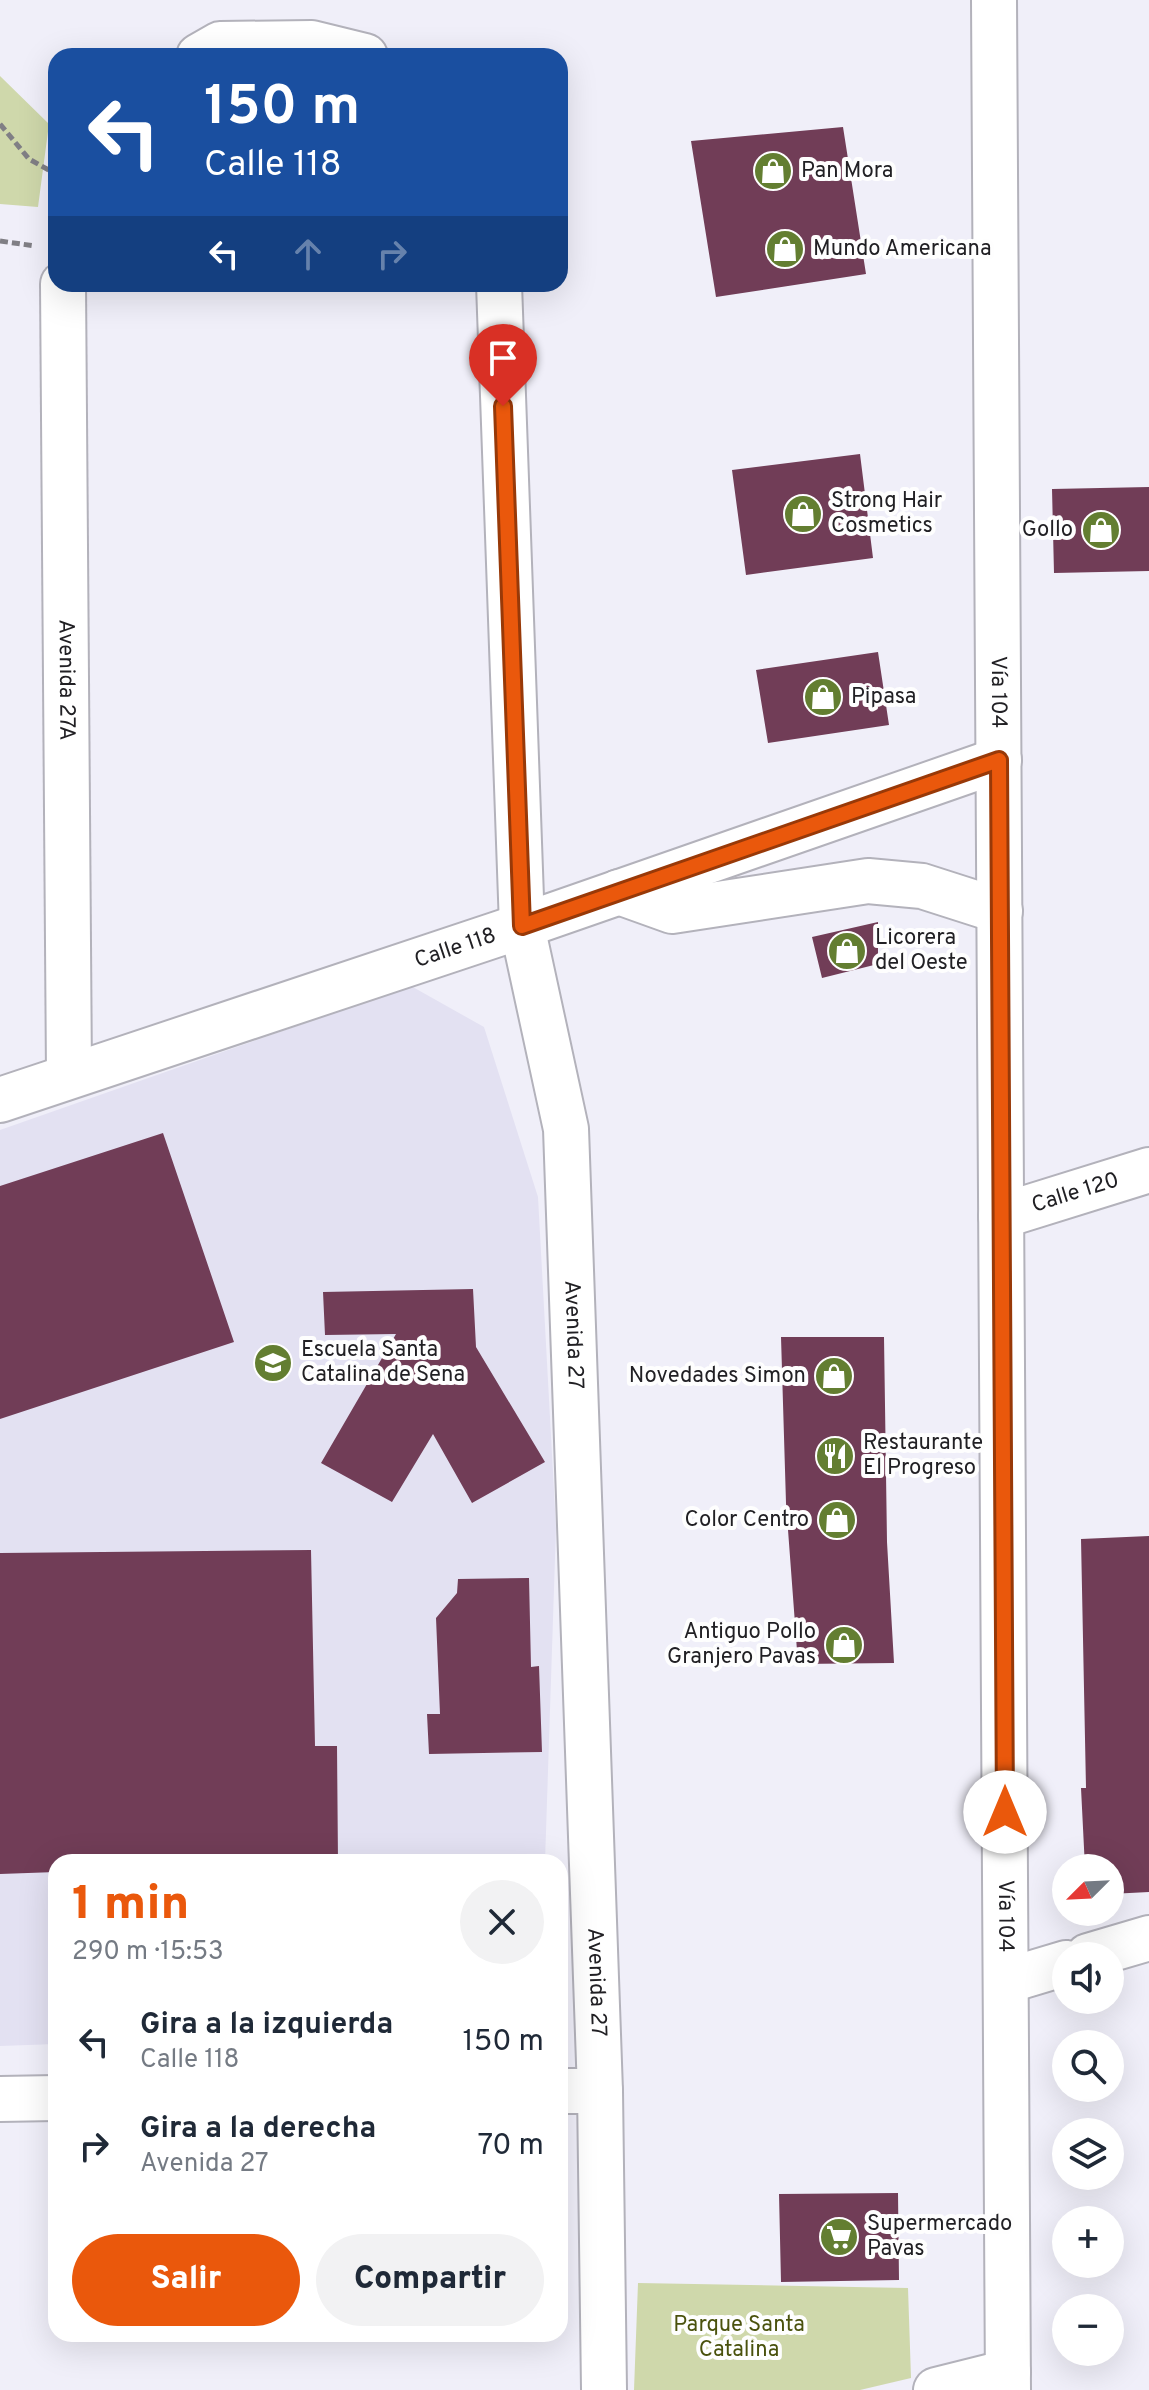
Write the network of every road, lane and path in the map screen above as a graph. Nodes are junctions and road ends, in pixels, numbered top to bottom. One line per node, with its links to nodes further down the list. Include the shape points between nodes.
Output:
1 (994, 0): 10 (street, Vía 104)
2 (213, 48): 3 (street, via 312,43)
3 (332, 48)
4 (0, 124): 5 (path, via 29,159)
5 (48, 170)
6 (0, 241): 7 (path)
7 (42, 247)
8 (63, 292): 14 (street, Avenida 27A)
9 (499, 292): 13 (street, Avenida 27)
10 (999, 760): 11 (street, Calle 118); 12 (street, Vía 104)
11 (619, 892): 12 (street, via 672,911 868,881 922,886); 13 (street, Calle 118)
12 (1000, 911): 17 (street, Vía 104)
13 (522, 926): 14 (street, Calle 118); 22 (street, Avenida 27, via 566,1129)
14 (69, 1075): 15 (street, Calle 118)
15 (0, 1100)
16 (1149, 1170): 17 (street, Calle 120)
17 (1001, 1216): 21 (street, Vía 104)
18 (1149, 1938): 19 (street)
19 (1124, 1945)
20 (1052, 1967): 21 (street)
21 (1006, 1981): 25 (street, Vía 104)
22 (580, 2091): 26 (street, Avenida 27)
23 (48, 2098): 24 (street)
24 (0, 2099)
25 (1008, 2381): 27 (street)
26 (604, 2390)
27 (936, 2390)

